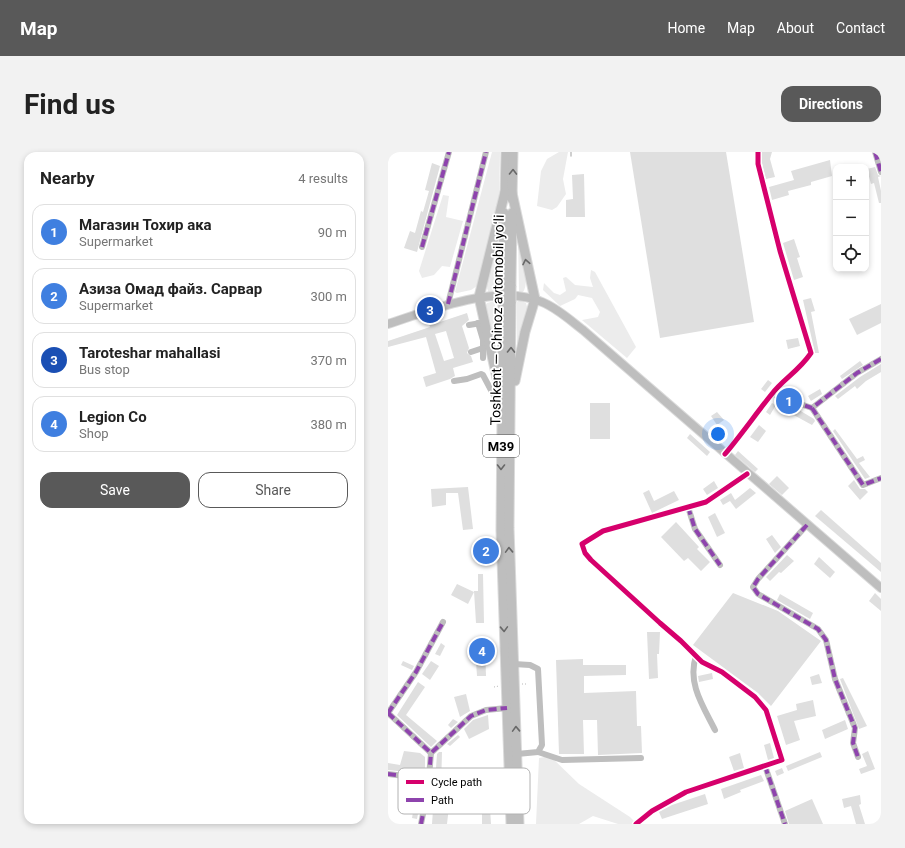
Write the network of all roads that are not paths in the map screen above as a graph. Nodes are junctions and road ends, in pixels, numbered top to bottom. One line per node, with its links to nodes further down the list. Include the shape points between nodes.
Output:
1 (448, 152): 9 (street)
2 (486, 152): 12 (street)
3 (506, 152): 8 (highway, Toshkent — Chinoz avtomobil yoʻli / M39)
4 (513, 152): 8 (highway, Toshkent — Chinoz avtomobil yoʻli / M39, one-way to 4)
5 (758, 152): 22 (street, via 758,164 780,251 811,353 802,366)
6 (875, 152): 7 (street)
7 (881, 172)
8 (509, 192): 10 (highway, one-way to 8); 11 (highway); 24 (highway, Toshkent — Chinoz avtomobil yoʻli / M39, bridge)
9 (422, 248)
10 (534, 296): 11 (main road); 24 (highway); 25 (main road, via 583,330)
11 (479, 297): 12 (main road); 13 (highway)
12 (448, 304): 14 (main road)
13 (481, 323): 15 (street); 16 (highway)
14 (388, 324)
15 (469, 325)
16 (486, 340): 17 (street); 24 (highway)
17 (483, 348): 18 (street); 19 (street)
18 (471, 352)
19 (483, 358)
20 (881, 359): 23 (street, via 857,373)
21 (454, 381): 24 (street, via 483,375)
22 (771, 394): 23 (street); 25 (street)
23 (812, 408): 27 (street, via 864,485)
24 (505, 409): 34 (highway, Toshkent — Chinoz avtomobil yoʻli / M39, one-way to 24); 35 (highway, Toshkent — Chinoz avtomobil yoʻli / M39, one-way to 35, via 501,530)
25 (725, 454): 26 (main road)
26 (748, 474): 28 (street, via 706,502); 29 (main road)
27 (881, 478)
28 (688, 507): 30 (street, via 695,529); 33 (street, via 603,531 582,544 591,560)
29 (807, 525): 31 (main road); 41 (street, via 753,587 758,594 818,629 826,640 835,679 855,728 853,743)
30 (720, 565)
31 (881, 588)
32 (443, 622): 36 (street, via 416,672)
33 (696, 656): 37 (street, via 692,678); 43 (street, via 755,697 766,710 782,760)
34 (514, 664): 38 (street, via 530,665 538,669 542,745); 40 (highway, Toshkent — Chinoz avtomobil yoʻli / M39, one-way to 34)
35 (507, 708): 39 (street, via 486,710 470,716); 45 (highway, Toshkent — Chinoz avtomobil yoʻli / M39)
36 (388, 713): 39 (street)
37 (715, 730)
38 (538, 752): 40 (street); 42 (street, via 562,760)
39 (431, 753): 44 (street)
40 (517, 754): 46 (highway, Toshkent — Chinoz avtomobil yoʻli / M39)
41 (858, 757)
42 (641, 758)
43 (765, 766): 55 (street, via 686,792 652,811); 56 (street)
44 (430, 768)
45 (509, 768)
46 (517, 768)
47 (388, 774): 48 (street)
48 (398, 775)
49 (423, 814): 52 (street)
50 (511, 814): 53 (highway, Toshkent — Chinoz avtomobil yoʻli / M39)
51 (519, 814): 54 (highway, Toshkent — Chinoz avtomobil yoʻli / M39)
52 (421, 824)
53 (511, 824)
54 (519, 824)
55 (636, 824)
56 (785, 824)

